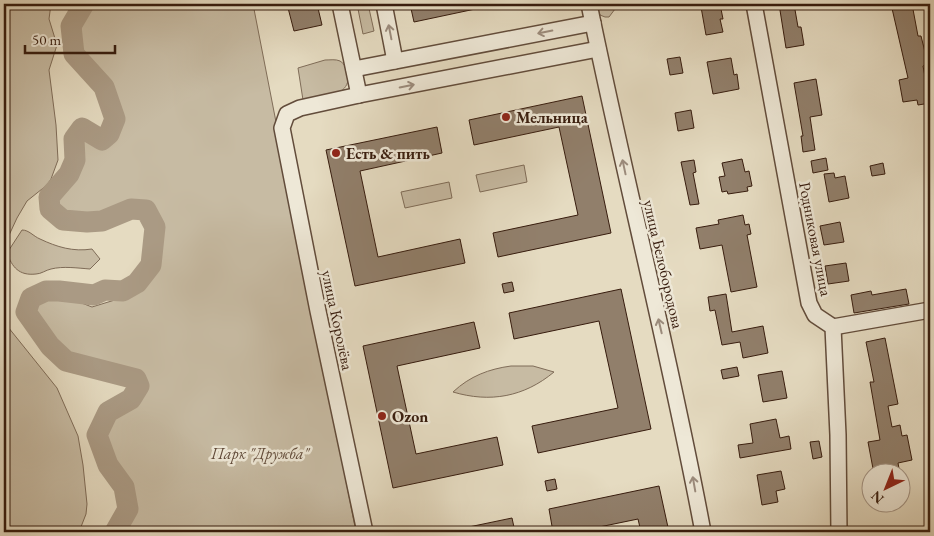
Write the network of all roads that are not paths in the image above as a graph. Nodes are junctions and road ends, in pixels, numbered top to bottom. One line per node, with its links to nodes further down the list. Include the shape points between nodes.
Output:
1 (340, 4): 8 (street)
2 (384, 4): 7 (street, one-way to 2)
3 (589, 4): 5 (street, улица Белобородова)
4 (754, 4): 11 (street, Родниковая улица, via 809,303 815,315)
5 (593, 23): 6 (street, улица Белобородова); 7 (street, one-way to 7)
6 (598, 49): 9 (street, one-way to 6); 13 (street, улица Белобородова, one-way to 6)
7 (395, 61): 8 (street)
8 (354, 69): 9 (street)
9 (359, 95): 12 (street, улица Королёва, via 300,108 287,114 282,128)
10 (930, 310): 11 (street)
11 (833, 327): 14 (street)
12 (366, 532)
13 (703, 532)
14 (839, 532)

